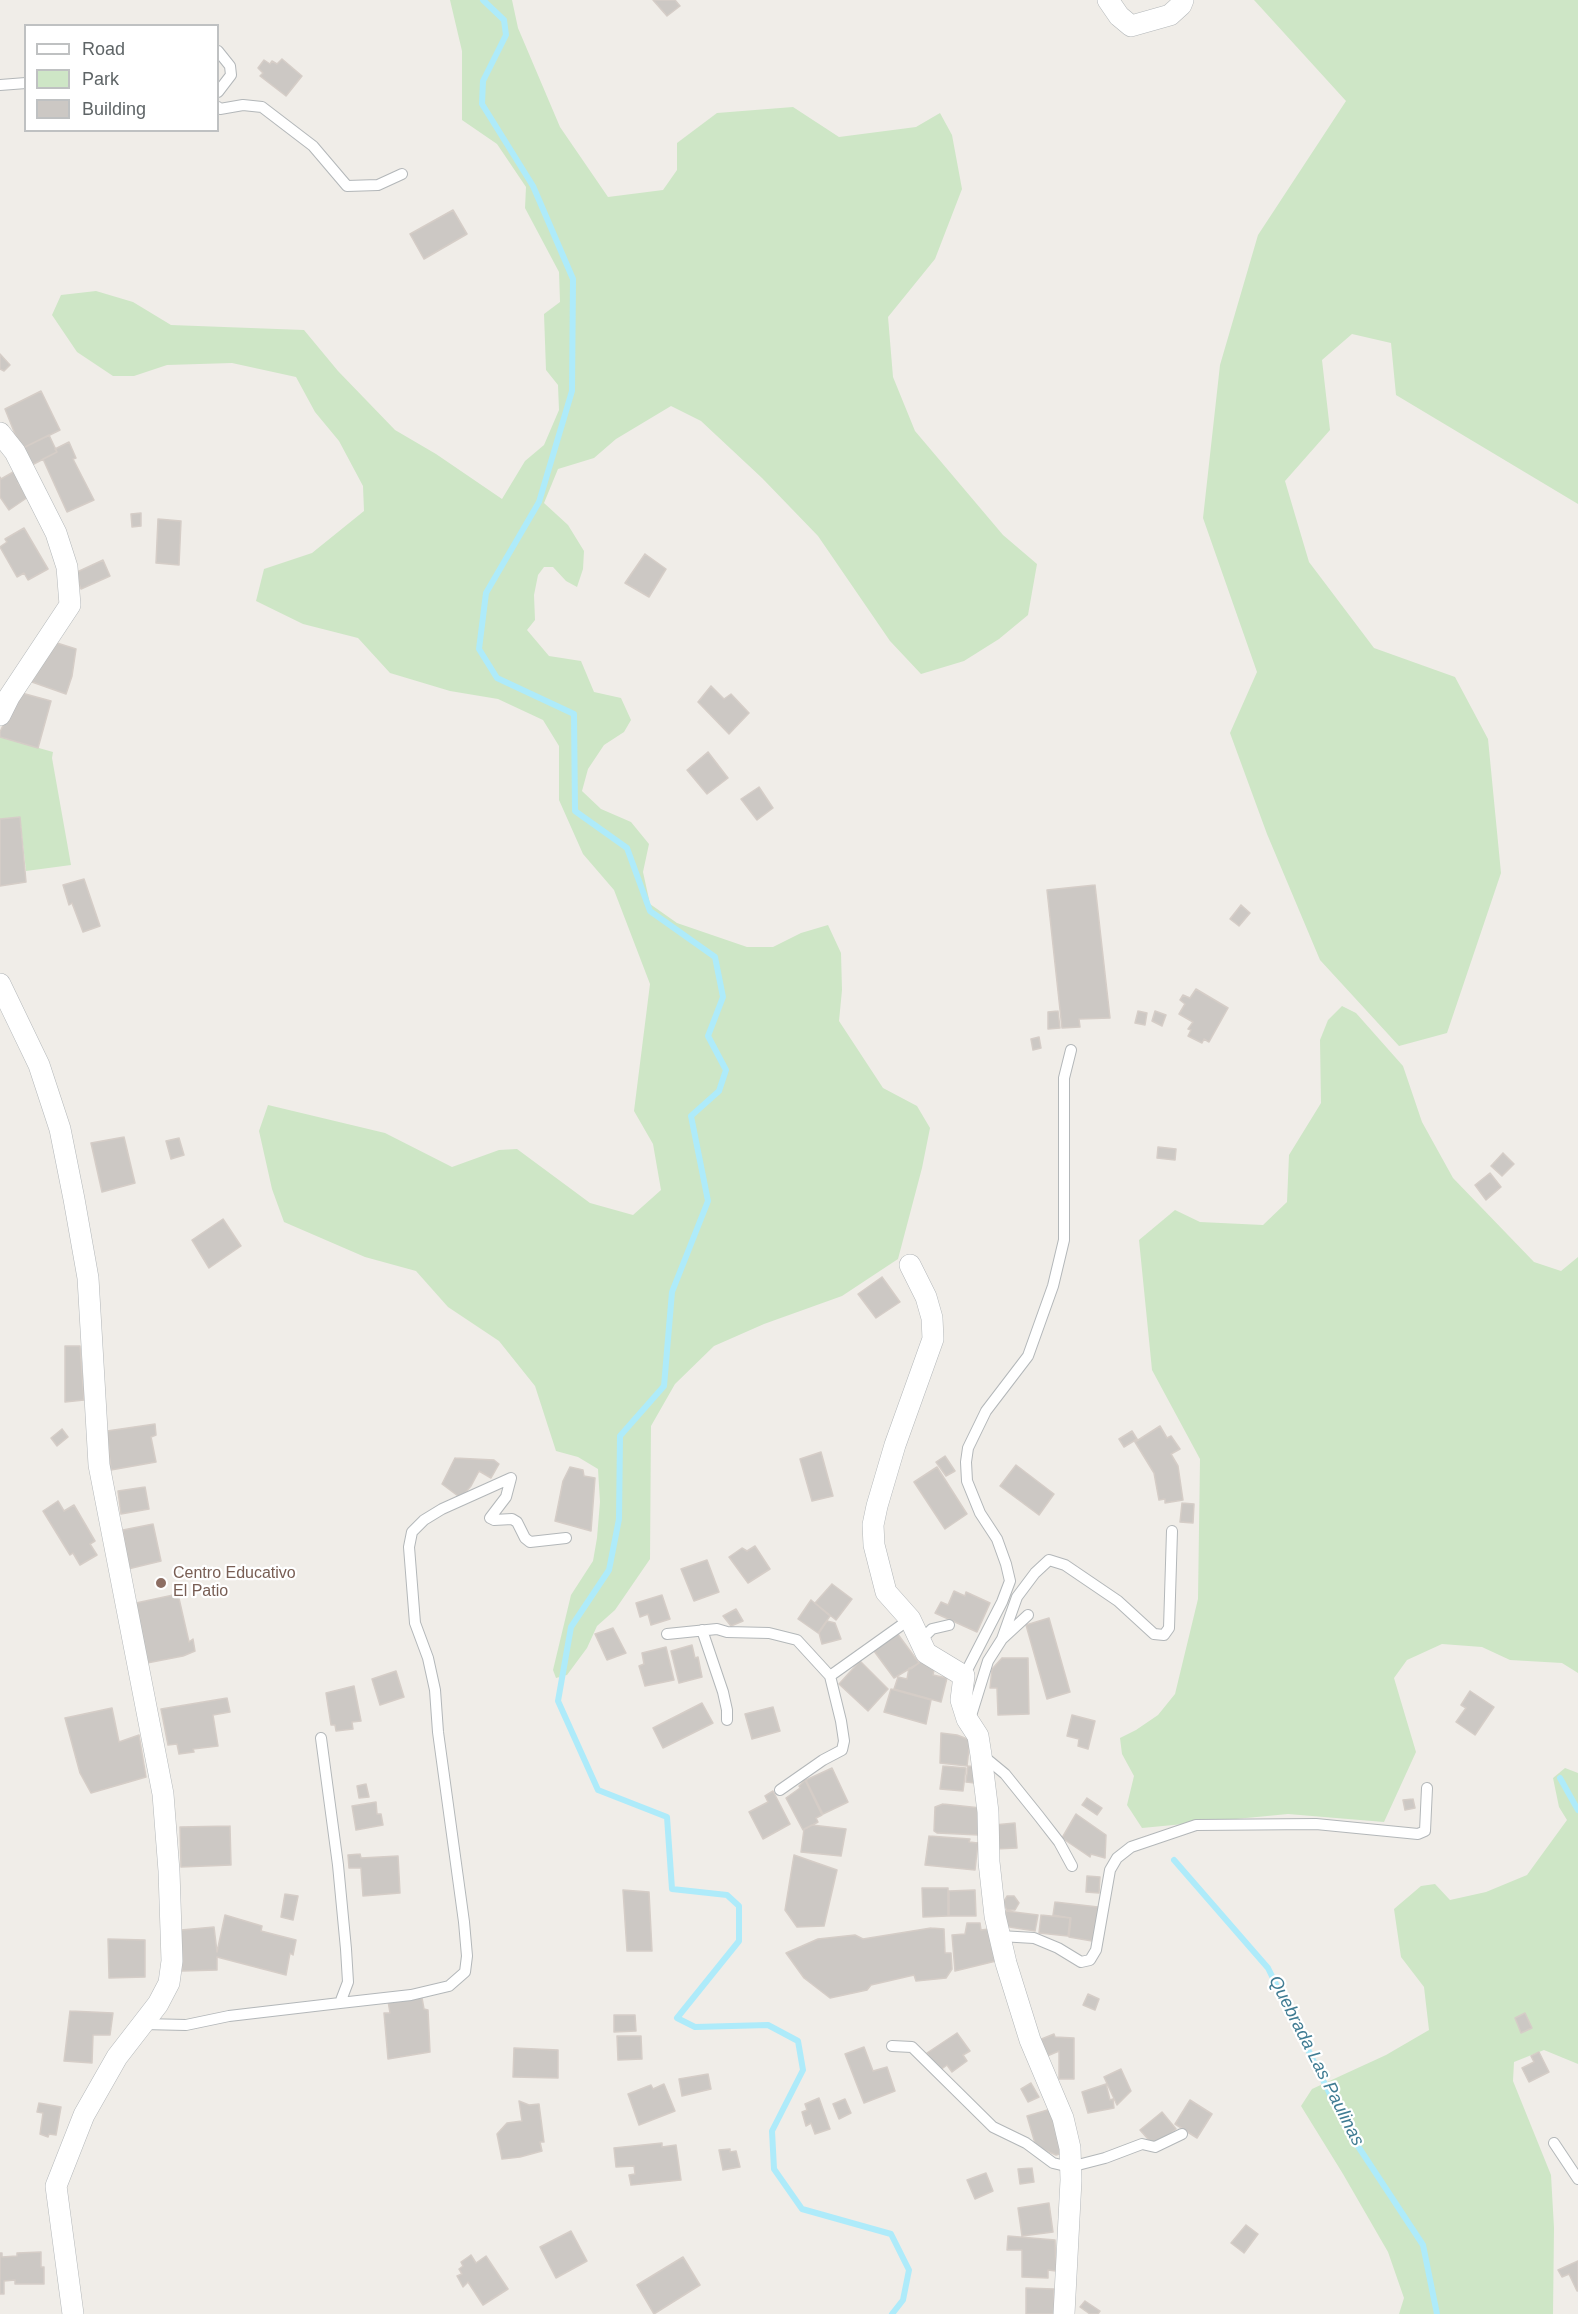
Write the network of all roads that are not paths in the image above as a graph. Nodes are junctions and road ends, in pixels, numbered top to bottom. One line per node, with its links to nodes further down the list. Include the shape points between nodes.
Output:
1 (1108, 0): 2 (street, via 1131,26 1170,15)
2 (1183, 0)
3 (219, 52): 6 (lane, via 230,66 231,75)
4 (24, 83): 5 (lane)
5 (0, 85)
6 (219, 92)
7 (219, 108): 8 (lane, via 262,107 313,146 347,186 378,185)
8 (402, 174)
9 (0, 433): 10 (street, via 15,452 56,533 68,567 70,605)
10 (0, 715)
11 (0, 984): 34 (street, via 39,1065 60,1129 88,1278 99,1465 163,1794 172,1961 169,1983)
12 (1071, 1050): 24 (lane, via 1064,1078 1064,1240 1053,1286 1028,1356 986,1411 968,1448 968,1481 980,1513 997,1539 1010,1581)
13 (910, 1265): 17 (street, via 926,1297 933,1339 873,1525 886,1592)
14 (1172, 1531): 21 (lane, via 1169,1628 1164,1635 1154,1634 1118,1601 1065,1565 1049,1560 1017,1597)
15 (566, 1538): 33 (lane, via 530,1542 517,1522 490,1518 506,1497 511,1478 442,1509 412,1532 409,1547 416,1623 435,1690 464,1922 465,1972 448,1986 411,1995)
16 (1028, 1615): 21 (lane)
17 (910, 1619): 22 (street); 23 (lane)
18 (949, 1625): 22 (lane, via 932,1629)
19 (702, 1630): 20 (lane); 23 (lane, via 769,1633 797,1640); 25 (lane, via 723,1692)
20 (667, 1634)
21 (1002, 1639): 26 (lane, via 988,1661)
22 (921, 1640): 24 (street, via 926,1653)
23 (830, 1676): 30 (lane, via 841,1721 842,1750)
24 (964, 1676): 26 (street, via 962,1700)
25 (727, 1720)
26 (969, 1723): 28 (street, via 978,1736)
27 (321, 1738): 33 (lane, via 346,1949 348,1982)
28 (981, 1755): 31 (lane, via 1005,1774 1059,1842); 32 (street, via 988,1812 988,1863)
29 (1427, 1788): 32 (lane, via 1425,1831 1418,1834 1316,1824 1196,1825 1131,1847 1110,1870 1096,1950 1090,1960 1081,1962 1034,1938)
30 (780, 1790)
31 (1072, 1866)
32 (1000, 1936): 38 (street, via 1030,2040 1063,2118)
33 (340, 2003): 34 (lane, via 186,2025)
34 (142, 2024): 40 (street, via 117,2056 84,2115 56,2186)
35 (892, 2046): 38 (lane, via 912,2047 993,2127 1053,2163)
36 (1182, 2134): 38 (lane, via 1155,2147 1142,2144)
37 (1554, 2143): 39 (lane)
38 (1070, 2167): 41 (street)
39 (1578, 2179)
40 (74, 2314)
41 (1064, 2314)

